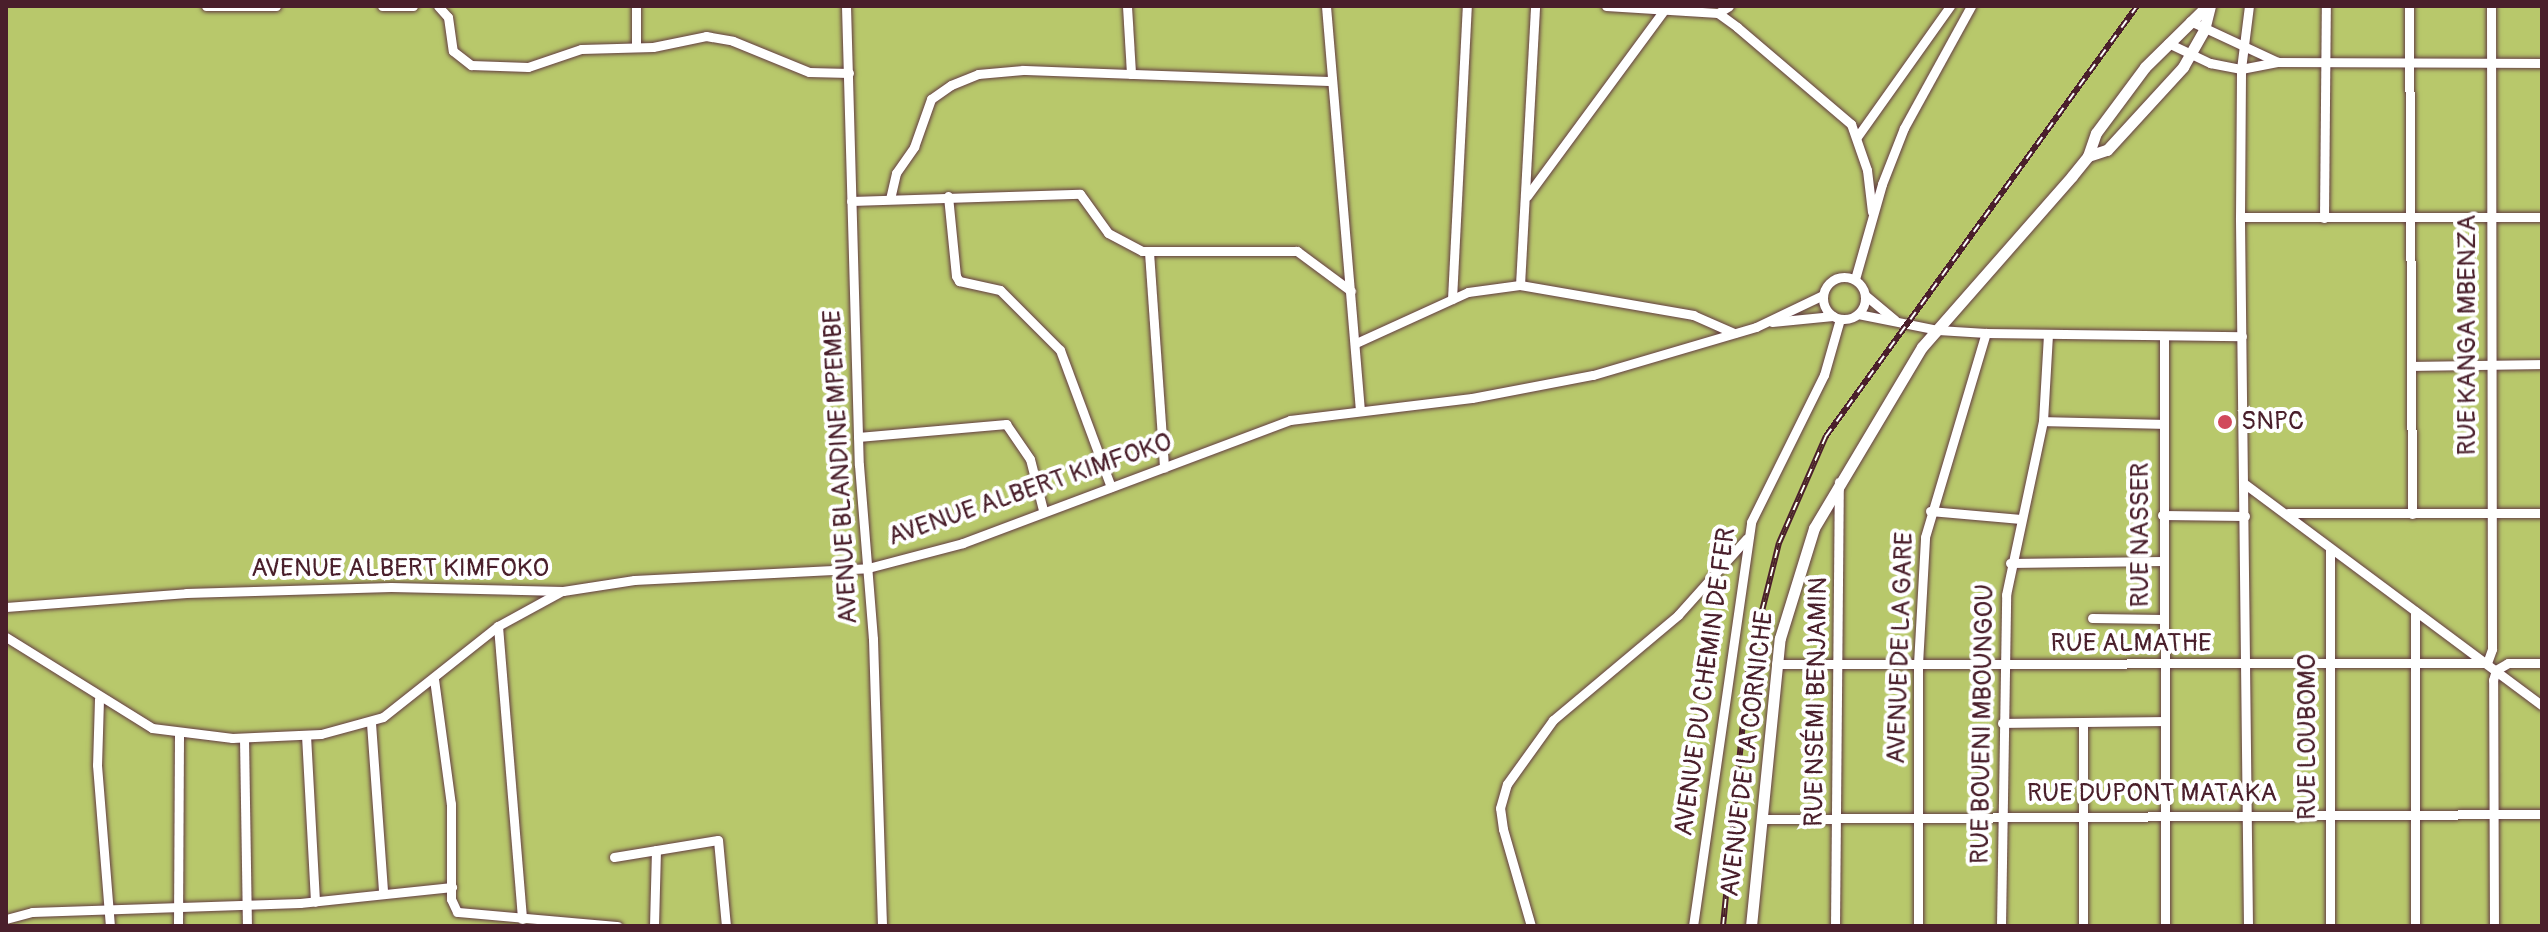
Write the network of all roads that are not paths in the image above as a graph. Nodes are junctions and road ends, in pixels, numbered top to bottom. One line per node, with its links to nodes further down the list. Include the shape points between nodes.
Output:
1 (206, 6): 2 (street)
2 (269, 6)
3 (382, 6): 4 (street)
4 (413, 6)
5 (438, 6): 27 (street, via 448,17 453,51 471,65 528,67 581,49)
6 (636, 6): 27 (street)
7 (846, 6): 35 (street, AVENUE BLANDINE MPEMBE)
8 (1127, 6): 36 (street)
9 (1326, 6): 37 (street)
10 (1467, 6): 56 (street)
11 (1535, 6): 41 (street)
12 (1609, 6): 21 (street)
13 (1729, 6): 22 (street)
14 (1950, 6): 38 (street)
15 (1971, 6): 44 (street, via 1904,128)
16 (2209, 6): 23 (street, AVENUE DE LA CORNICHE); 24 (street, AVENUE DE LA CORNICHE)
17 (2249, 6): 26 (street)
18 (2326, 6): 31 (street)
19 (2409, 6): 29 (street)
20 (2491, 6): 32 (street, RUE KANGA MBENZA)
21 (1666, 7): 22 (street); 41 (street)
22 (1718, 13): 38 (street, via 1840,111)
23 (2190, 21): 24 (street); 25 (street, AVENUE DE LA CORNICHE)
24 (2204, 30): 26 (street); 28 (street, AVENUE DE LA CORNICHE)
25 (2168, 43): 28 (street); 39 (street, AVENUE DE LA CORNICHE, via 2096,133)
26 (2244, 45): 30 (street); 34 (street)
27 (636, 47): 35 (street, via 719,37 796,68)
28 (2191, 55): 34 (street); 39 (street, AVENUE DE LA CORNICHE, via 2107,150)
29 (2408, 60): 31 (street); 32 (street); 46 (street)
30 (2278, 62): 31 (street); 34 (street)
31 (2325, 62): 48 (street)
32 (2491, 62): 33 (street); 49 (street, RUE KANGA MBENZA)
33 (2542, 63)
34 (2241, 69): 45 (street)
35 (849, 73): 43 (street, AVENUE BLANDINE MPEMBE)
36 (1131, 74): 37 (street); 42 (street, via 1003,71 951,85 931,99 914,147 896,173)
37 (1331, 81): 53 (street)
38 (1857, 137): 44 (street)
39 (2088, 156): 61 (street, AVENUE DE LA CORNICHE)
40 (948, 196): 42 (street); 50 (street, via 1080,194 1108,233); 78 (street, via 956,276 1000,290 1060,350)
41 (1525, 198): 52 (street)
42 (890, 199): 43 (street)
43 (851, 201): 74 (street, AVENUE BLANDINE MPEMBE)
44 (1872, 212): 51 (street)
45 (2240, 217): 48 (street); 65 (street)
46 (2409, 217): 48 (street); 49 (street); 70 (street)
47 (2542, 217): 49 (street)
48 (2324, 218)
49 (2490, 218): 69 (street, RUE KANGA MBENZA)
50 (1149, 252): 53 (street, via 1297,251); 75 (street)
51 (1855, 279): 54 (street, via 1837,278); 55 (street)
52 (1520, 285): 56 (street); 62 (street, via 1693,315)
53 (1351, 291): 67 (street)
54 (1823, 295): 58 (street); 60 (street, AVENUE ALBERT KIMFOKO)
55 (1865, 295): 57 (street); 59 (street)
56 (1452, 299): 67 (street)
57 (1858, 314): 58 (street); 59 (street)
58 (1836, 317): 60 (street, AVENUE ALBERT KIMFOKO); 88 (street, AVENUE DU CHEMIN DE FER, via 1828,366 1757,503)
59 (1898, 322): 61 (street)
60 (1765, 323): 62 (street, AVENUE ALBERT KIMFOKO)
61 (1938, 330): 63 (street); 76 (street, AVENUE DE LA CORNICHE, via 1906,368)
62 (1734, 333): 71 (street, AVENUE ALBERT KIMFOKO, via 1593,375 1472,398)
63 (1986, 333): 64 (street); 80 (street, AVENUE DE LA GARE)
64 (2048, 335): 66 (street); 72 (street, RUE BOUENI MBOUNGOU)
65 (2242, 336): 66 (street); 77 (street)
66 (2164, 337): 73 (street, RUE NASSER)
67 (1356, 343): 71 (street)
68 (2542, 364): 69 (street)
69 (2488, 365): 70 (street); 84 (street, RUE KANGA MBENZA)
70 (2412, 366): 83 (street)
71 (1360, 410): 75 (street, AVENUE ALBERT KIMFOKO, via 1290,420)
72 (2043, 421): 73 (street); 87 (street, RUE BOUENI MBOUNGOU)
73 (2163, 424): 85 (street, RUE NASSER)
74 (858, 437): 79 (street, via 1006,424 1030,459); 92 (street, AVENUE BLANDINE MPEMBE)
75 (1164, 467): 78 (street, AVENUE ALBERT KIMFOKO)
76 (1839, 479): 102 (street, AVENUE DE LA CORNICHE, via 1799,564); 105 (street, RUE NSÉMI BENJAMIN)
77 (2245, 484): 81 (street); 86 (street)
78 (1111, 487): 79 (street, AVENUE ALBERT KIMFOKO)
79 (1043, 510): 92 (street, AVENUE ALBERT KIMFOKO, via 963,543)
80 (1930, 511): 87 (street); 103 (street, AVENUE DE LA GARE)
81 (2288, 513): 83 (street); 89 (street)
82 (2542, 513): 84 (street)
83 (2412, 514): 84 (street)
84 (2491, 514): 100 (street, RUE KANGA MBENZA, via 2492,653)
85 (2162, 515): 86 (street); 90 (street, RUE NASSER)
86 (2245, 516): 106 (street)
87 (2021, 519): 91 (street, RUE BOUENI MBOUNGOU)
88 (1747, 538): 149 (street, via 1678,615 1553,720 1507,784 1500,808 1503,829); 150 (street, AVENUE DU CHEMIN DE FER)
89 (2330, 549): 95 (street); 104 (street, RUE LOUBOMO)
90 (2162, 561): 91 (street); 97 (street, RUE NASSER)
91 (2010, 563): 108 (street, RUE BOUENI MBOUNGOU)
92 (868, 568): 93 (street, AVENUE ALBERT KIMFOKO, via 634,580); 148 (street, AVENUE BLANDINE MPEMBE)
93 (563, 591): 94 (street, AVENUE ALBERT KIMFOKO, via 360,588); 98 (street)
94 (6, 607)
95 (2415, 611): 100 (street); 107 (street)
96 (2092, 618): 97 (street)
97 (2163, 619): 109 (street, RUE NASSER)
98 (498, 626): 111 (street); 141 (street)
99 (6, 637): 112 (street)
100 (2487, 663): 107 (street, RUE ALMATHE); 110 (street)
101 (2542, 663): 110 (street, via 2508,663)
102 (1776, 664): 105 (street, RUE ALMATHE); 129 (street, AVENUE DE LA CORNICHE)
103 (1918, 664): 105 (street, RUE ALMATHE); 108 (street, RUE ALMATHE); 130 (street, AVENUE DE LA GARE)
104 (2329, 664): 106 (street, RUE ALMATHE); 107 (street, RUE ALMATHE); 125 (street, RUE LOUBOMO)
105 (1838, 665): 128 (street, RUE NSÉMI BENJAMIN)
106 (2246, 665): 109 (street, RUE ALMATHE); 124 (street)
107 (2413, 665): 126 (street)
108 (2002, 667): 109 (street, RUE ALMATHE); 117 (street, RUE BOUENI MBOUNGOU)
109 (2163, 667): 114 (street, RUE NASSER)
110 (2496, 670): 113 (street); 121 (street)
111 (434, 679): 116 (street); 134 (street, via 451,804)
112 (99, 699): 118 (street, via 152,728); 139 (street, via 97,765)
113 (2542, 705)
114 (2163, 721): 115 (street); 123 (street, RUE NASSER)
115 (2083, 722): 117 (street); 131 (street)
116 (371, 723): 119 (street); 135 (street)
117 (2002, 723): 127 (street, RUE BOUENI MBOUNGOU)
118 (179, 734): 120 (street); 138 (street)
119 (306, 735): 120 (street); 136 (street)
120 (244, 738): 137 (street)
121 (2493, 814): 122 (street, RUE DUPONT MATAKA); 126 (street, RUE DUPONT MATAKA); 160 (street)
122 (2542, 814)
123 (2164, 816): 124 (street, RUE DUPONT MATAKA); 131 (street, RUE DUPONT MATAKA); 156 (street, RUE NASSER)
124 (2247, 816): 125 (street, RUE DUPONT MATAKA); 157 (street)
125 (2330, 816): 126 (street, RUE DUPONT MATAKA); 158 (street, RUE LOUBOMO)
126 (2414, 816): 159 (street)
127 (2002, 817): 130 (street, RUE DUPONT MATAKA); 131 (street, RUE DUPONT MATAKA); 154 (street, RUE BOUENI MBOUNGOU)
128 (1837, 818): 129 (street, RUE DUPONT MATAKA); 130 (street, RUE DUPONT MATAKA); 152 (street, RUE NSÉMI BENJAMIN)
129 (1762, 819): 151 (street, AVENUE DE LA CORNICHE)
130 (1919, 819): 153 (street, AVENUE DE LA GARE)
131 (2085, 819): 155 (street)
132 (656, 850): 133 (street); 146 (street); 147 (street, via 721,842)
133 (614, 857)
134 (452, 887): 135 (street); 141 (street, via 459,914)
135 (383, 891): 136 (street)
136 (315, 902): 137 (street)
137 (246, 906): 138 (street); 144 (street)
138 (178, 908): 139 (street); 143 (street)
139 (110, 910): 140 (street, via 20,913); 142 (street)
140 (6, 919)
141 (522, 919): 145 (street)
142 (110, 926)
143 (178, 926)
144 (247, 926)
145 (617, 926)
146 (654, 926)
147 (726, 926)
148 (882, 926)
149 (1531, 926)
150 (1693, 926)
151 (1751, 926)
152 (1835, 926)
153 (1918, 926)
154 (2001, 926)
155 (2083, 926)
156 (2165, 926)
157 (2248, 926)
158 (2330, 926)
159 (2415, 926)
160 (2494, 926)

